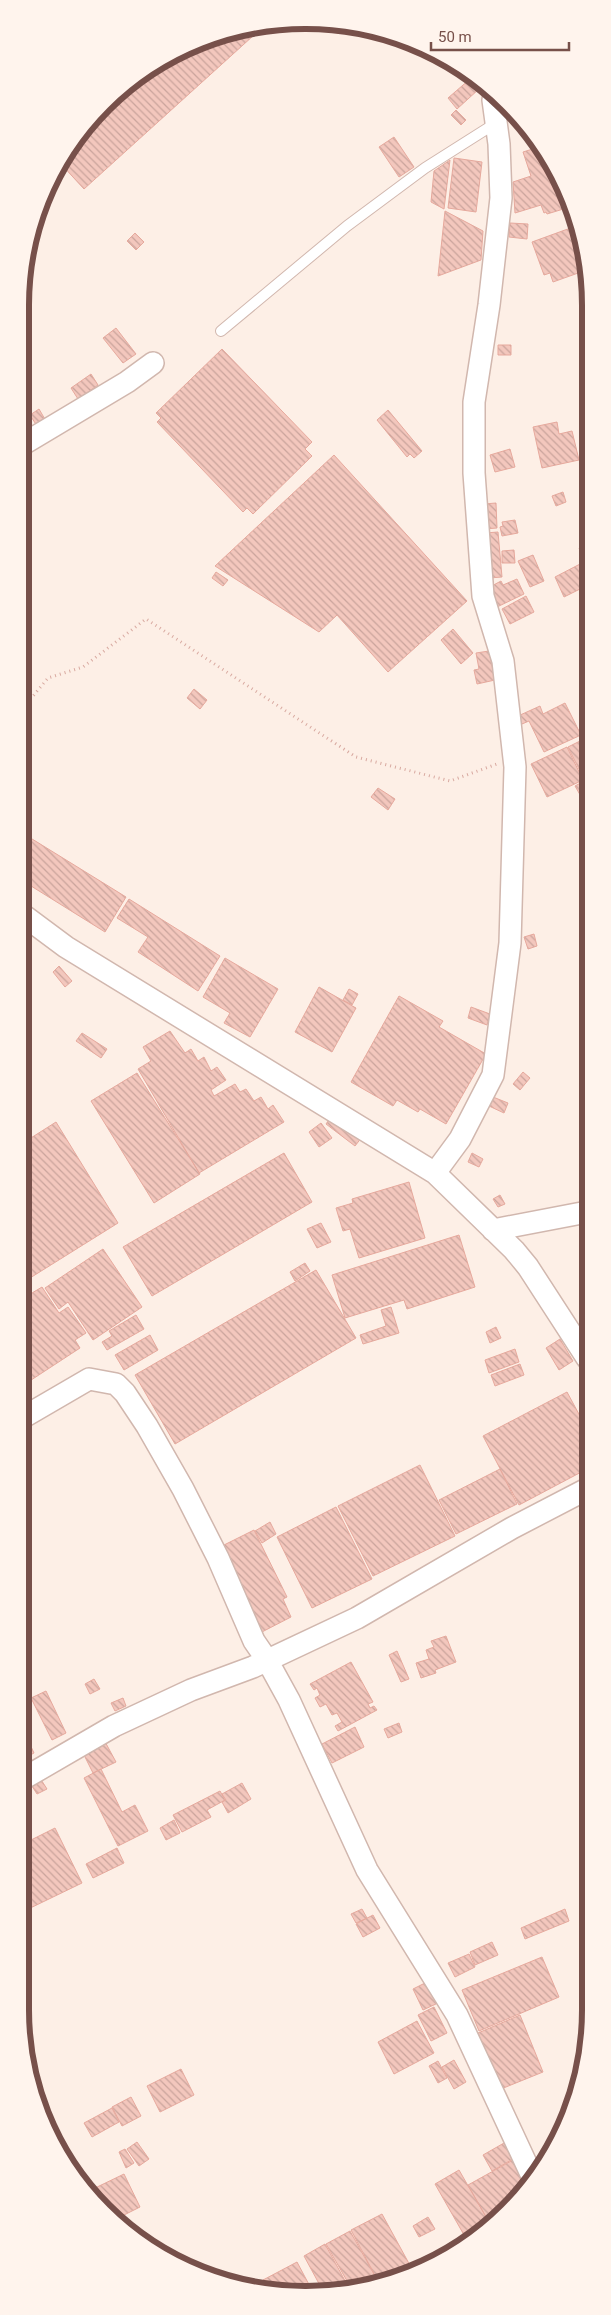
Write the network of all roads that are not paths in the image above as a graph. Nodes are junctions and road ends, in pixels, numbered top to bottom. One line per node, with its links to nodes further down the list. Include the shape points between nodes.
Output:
1 (494, 103): 2 (street)
2 (496, 123): 3 (lane, via 425,168 347,226); 7 (street, via 501,198 474,402 474,473 483,596 503,662 514,758 510,943 493,1075 460,1139)
3 (221, 331)
4 (153, 363): 5 (street)
5 (29, 442)
6 (29, 920): 7 (street, via 66,947)
7 (435, 1173): 9 (street)
8 (582, 1213): 9 (street)
9 (493, 1230): 10 (street, via 528,1267)
10 (582, 1350)
11 (29, 1414): 13 (street, via 90,1379 116,1384 125,1393 183,1489 218,1558 254,1641)
12 (582, 1491): 13 (street, via 357,1618)
13 (267, 1660): 14 (street, via 191,1690 114,1726); 15 (street, via 319,1763 367,1870 456,2014)
14 (29, 1775)
15 (530, 2171)

